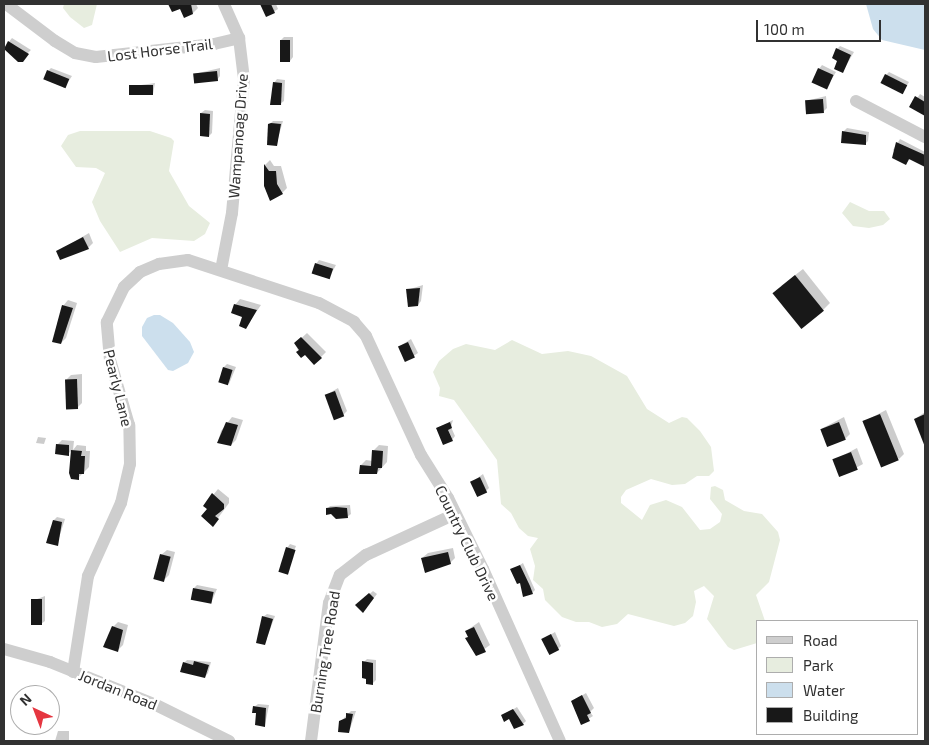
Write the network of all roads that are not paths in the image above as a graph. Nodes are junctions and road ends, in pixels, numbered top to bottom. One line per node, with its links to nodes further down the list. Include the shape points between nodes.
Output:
1 (6, 4): 3 (street, Lost Horse Trail, via 54,41 75,53 96,57 214,44)
2 (224, 4): 3 (street, Wampanoag Drive)
3 (239, 38): 6 (street, Wampanoag Drive, via 243,64 242,108 232,214)
4 (856, 101): 5 (street)
5 (925, 137)
6 (221, 270): 7 (street, Pearly Lane, via 319,303); 10 (street, Pearly Lane, via 188,260 150,267 124,287 110,312 107,342 130,425 130,464 121,503 88,576)
7 (354, 322): 8 (street, Country Club Drive, via 366,336 420,455)
8 (455, 514): 12 (street, Burning Tree Road, via 366,555 340,575 329,603); 13 (street, Country Club Drive)
9 (4, 649): 10 (street, Jordan Road)
10 (73, 672): 11 (street, Jordan Road, via 182,716)
11 (229, 741)
12 (312, 741)
13 (560, 741)

